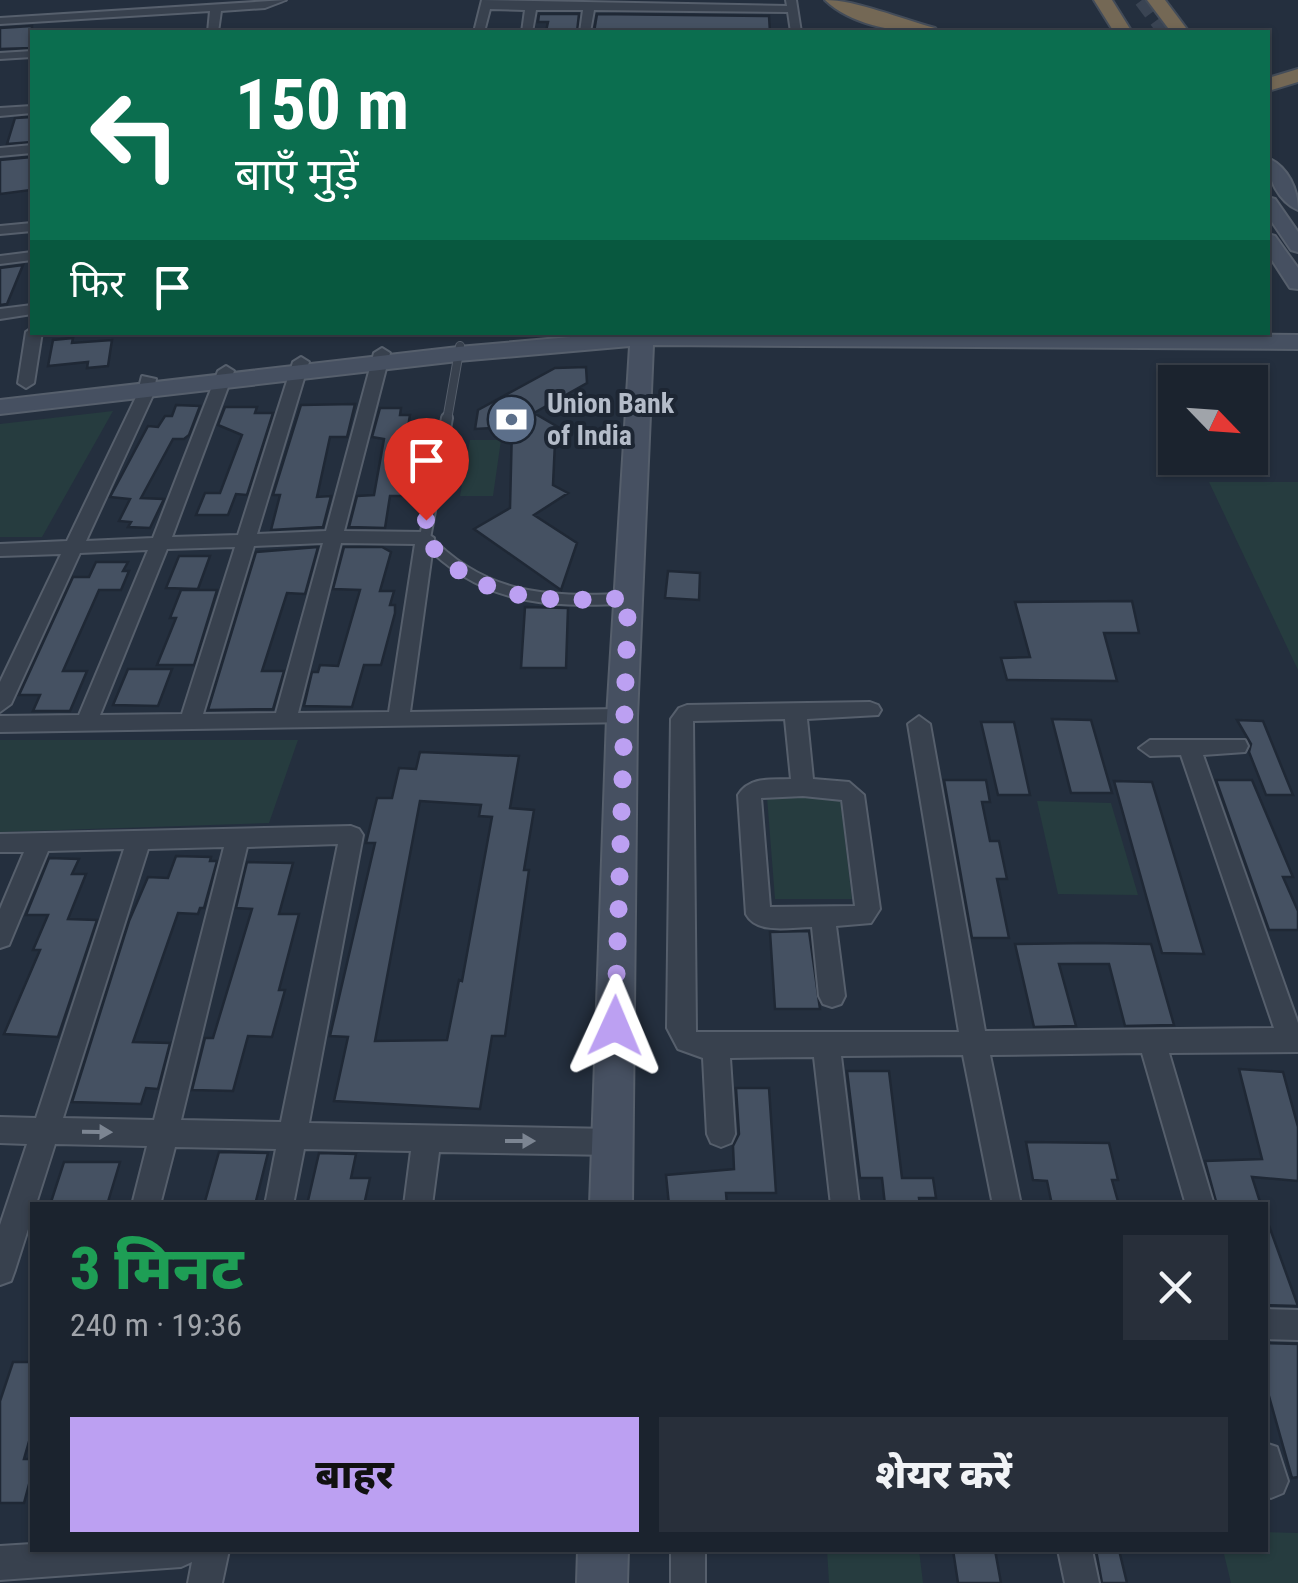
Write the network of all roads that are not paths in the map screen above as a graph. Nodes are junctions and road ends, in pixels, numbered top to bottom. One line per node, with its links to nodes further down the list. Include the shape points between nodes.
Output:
1 (128, 0): 14 (street)
2 (281, 0): 12 (street)
3 (1088, 0): 10 (highway)
4 (1156, 0): 25 (highway)
5 (486, 3): 7 (street); 19 (street)
6 (186, 4): 12 (street); 14 (street)
7 (532, 4): 8 (street); 20 (street)
8 (589, 4): 13 (street); 21 (street)
9 (792, 4): 13 (street); 22 (street)
10 (1106, 4): 24 (highway)
11 (842, 5): 23 (highway)
12 (216, 6): 18 (street)
13 (689, 10)
14 (120, 12): 15 (street)
15 (90, 14): 16 (street); 17 (street)
16 (0, 21)
17 (88, 30)
18 (214, 30)
19 (479, 30)
20 (527, 30)
21 (585, 30)
22 (796, 30)
23 (922, 30)
24 (1122, 30)
25 (1178, 30)
26 (30, 54): 27 (street)
27 (0, 56)
28 (1273, 60): 29 (highway)
29 (1298, 62)
30 (1298, 75): 31 (highway)
31 (1270, 84)
32 (30, 110): 33 (street)
33 (0, 112)
34 (1270, 142): 38 (street)
35 (30, 149): 36 (street)
36 (0, 152)
37 (1270, 167): 39 (street)
38 (1298, 177)
39 (1298, 204)
40 (1270, 206): 44 (street)
41 (30, 227): 42 (street)
42 (0, 230)
43 (1270, 243): 47 (street)
44 (1298, 246)
45 (30, 256): 46 (street)
46 (0, 260)
47 (1298, 282)
48 (30, 310): 49 (street)
49 (0, 314)
50 (34, 335): 61 (street)
51 (583, 335): 57 (street)
52 (642, 335): 54 (street); 57 (street); 72 (street)
53 (1120, 335): 55 (street)
54 (995, 337): 55 (street)
55 (1153, 337): 56 (street)
56 (1297, 338)
57 (459, 350): 58 (street); 67 (lane)
58 (380, 358): 59 (street); 66 (street)
59 (300, 368): 60 (street); 68 (street)
60 (224, 376): 62 (street); 69 (street)
61 (26, 383)
62 (147, 385): 63 (street); 71 (street)
63 (49, 397): 64 (street); 65 (street)
64 (0, 398)
65 (0, 407)
66 (331, 537): 67 (street); 68 (street); 78 (street)
67 (425, 538): 72 (lane, via 436,552 510,596); 77 (street)
68 (247, 541): 69 (street); 79 (street)
69 (160, 546): 71 (street); 80 (street)
70 (0, 550): 71 (street)
71 (76, 550): 73 (street)
72 (628, 598): 76 (street)
73 (0, 704)
74 (870, 710): 75 (street)
75 (795, 711): 86 (street); 98 (street, via 687,713 682,719 680,1028 687,1041)
76 (622, 716): 77 (street); 105 (street)
77 (398, 720): 78 (street)
78 (285, 721): 79 (street)
79 (190, 722): 80 (street)
80 (86, 723): 81 (street)
81 (0, 724)
82 (919, 724): 96 (street)
83 (1236, 746): 84 (street)
84 (1190, 747): 85 (street); 94 (street)
85 (1150, 748)
86 (803, 787): 91 (street, via 841,788 854,800 868,909 862,916); 91 (street, via 757,788 748,796 756,910 762,917)
87 (238, 837): 88 (street); 101 (street); 103 (street, via 351,835)
88 (138, 840): 89 (street); 100 (street)
89 (40, 842): 90 (street); 92 (street)
90 (0, 843)
91 (823, 916): 93 (street)
92 (0, 938)
93 (832, 996)
94 (1295, 1040): 95 (street)
95 (1152, 1041): 96 (street); 112 (street)
96 (974, 1042): 97 (street); 111 (street)
97 (826, 1044): 98 (street); 110 (street)
98 (716, 1045): 102 (street)
99 (0, 1130): 100 (street)
100 (45, 1131): 101 (street, one-way to 101); 113 (street)
101 (164, 1134): 103 (street); 106 (street)
102 (721, 1134)
103 (292, 1138): 104 (street); 107 (street)
104 (427, 1140): 105 (street, one-way to 105); 108 (street)
105 (612, 1142): 109 (street)
106 (147, 1202)
107 (280, 1202)
108 (418, 1202)
109 (611, 1202)
110 (845, 1202)
111 (1006, 1202)
112 (1199, 1202)
113 (0, 1270)
114 (1268, 1324): 115 (street)
115 (1298, 1324)
116 (163, 1552): 122 (street)
117 (212, 1552): 123 (street)
118 (602, 1552): 124 (street)
119 (688, 1552): 125 (street)
120 (1076, 1552): 126 (street)
121 (0, 1563): 122 (street)
122 (56, 1564)
123 (206, 1583)
124 (602, 1583)
125 (688, 1583)
126 (1082, 1583)

